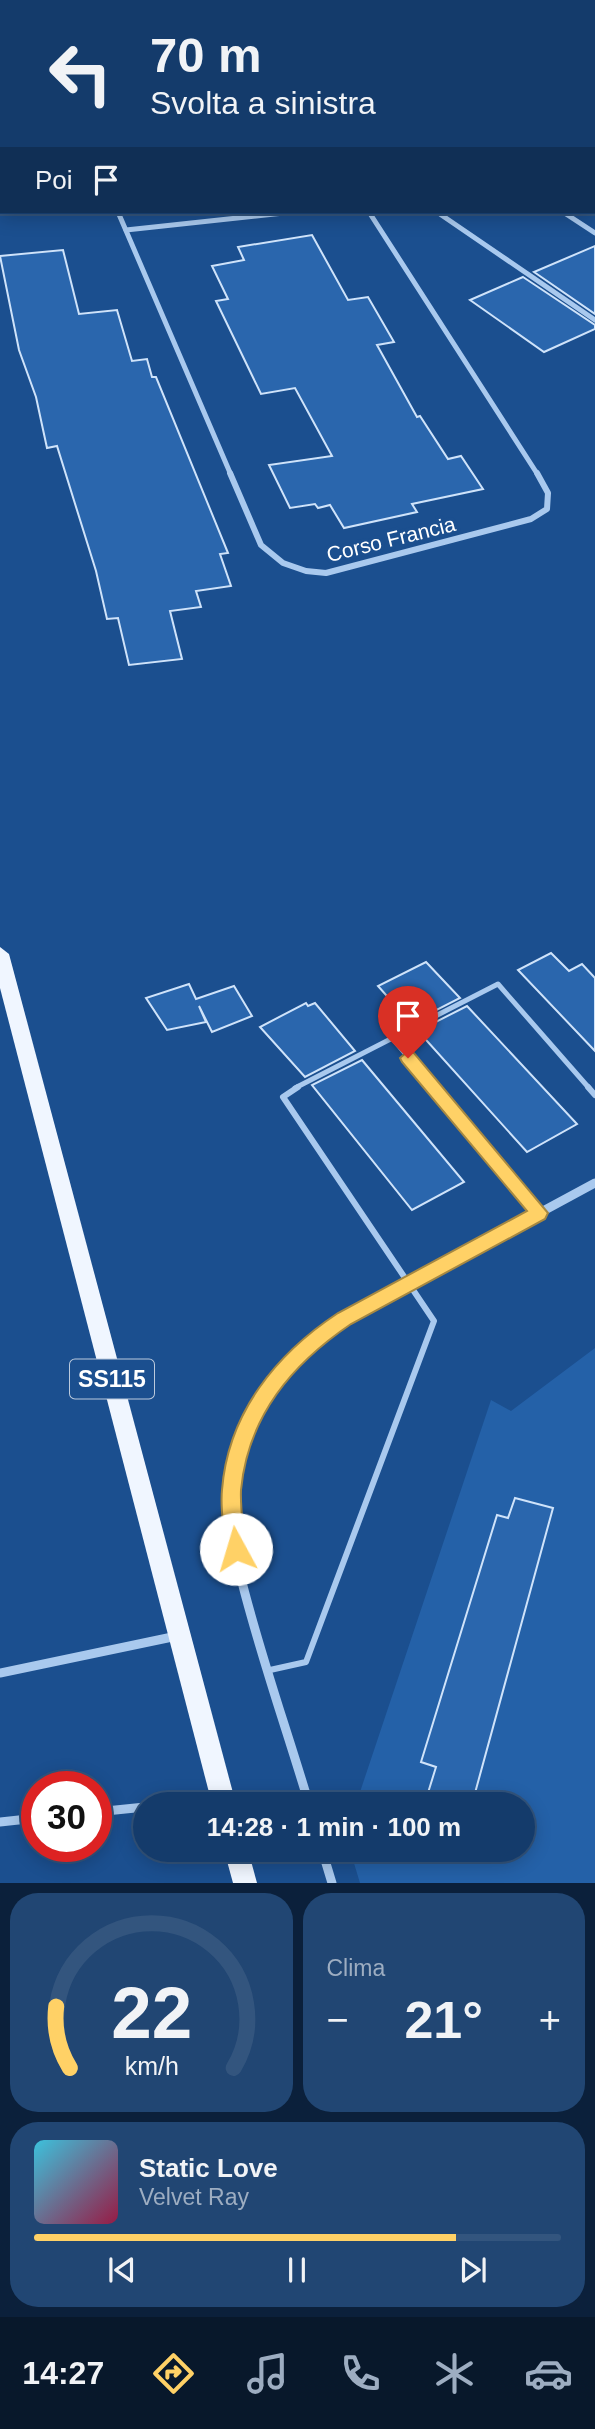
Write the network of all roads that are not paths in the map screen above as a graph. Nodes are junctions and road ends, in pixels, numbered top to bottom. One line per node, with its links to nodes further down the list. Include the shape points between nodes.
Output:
1 (119, 214): 6 (street, Corso Francia)
2 (275, 214): 6 (street)
3 (370, 214): 6 (street, Corso Francia, via 540,478 548,493 547,509 531,519 326,573 301,572 278,563 261,545)
4 (440, 214): 8 (street)
5 (566, 214): 7 (street)
6 (127, 230)
7 (595, 233)
8 (595, 320)
9 (0, 954): 15 (main road, SS115)
10 (392, 1038): 11 (lane, via 498,985); 13 (lane); 14 (lane, via 283,1097)
11 (595, 1096)
12 (595, 1183): 13 (street)
13 (539, 1213): 14 (street)
14 (408, 1284): 16 (lane, via 434,1321 306,1662); 16 (street, via 345,1318 289,1362 256,1410 238,1455 231,1492 232,1530)
15 (179, 1635): 17 (street); 18 (main road, SS115)
16 (270, 1670): 19 (street)
17 (0, 1673)
18 (221, 1792)
19 (306, 1792)
20 (133, 1808): 21 (street)
21 (112, 1810)
22 (21, 1820): 23 (street)
23 (0, 1822)
24 (239, 1862): 26 (main road)
25 (326, 1862): 27 (street)
26 (245, 1883)
27 (332, 1883)

